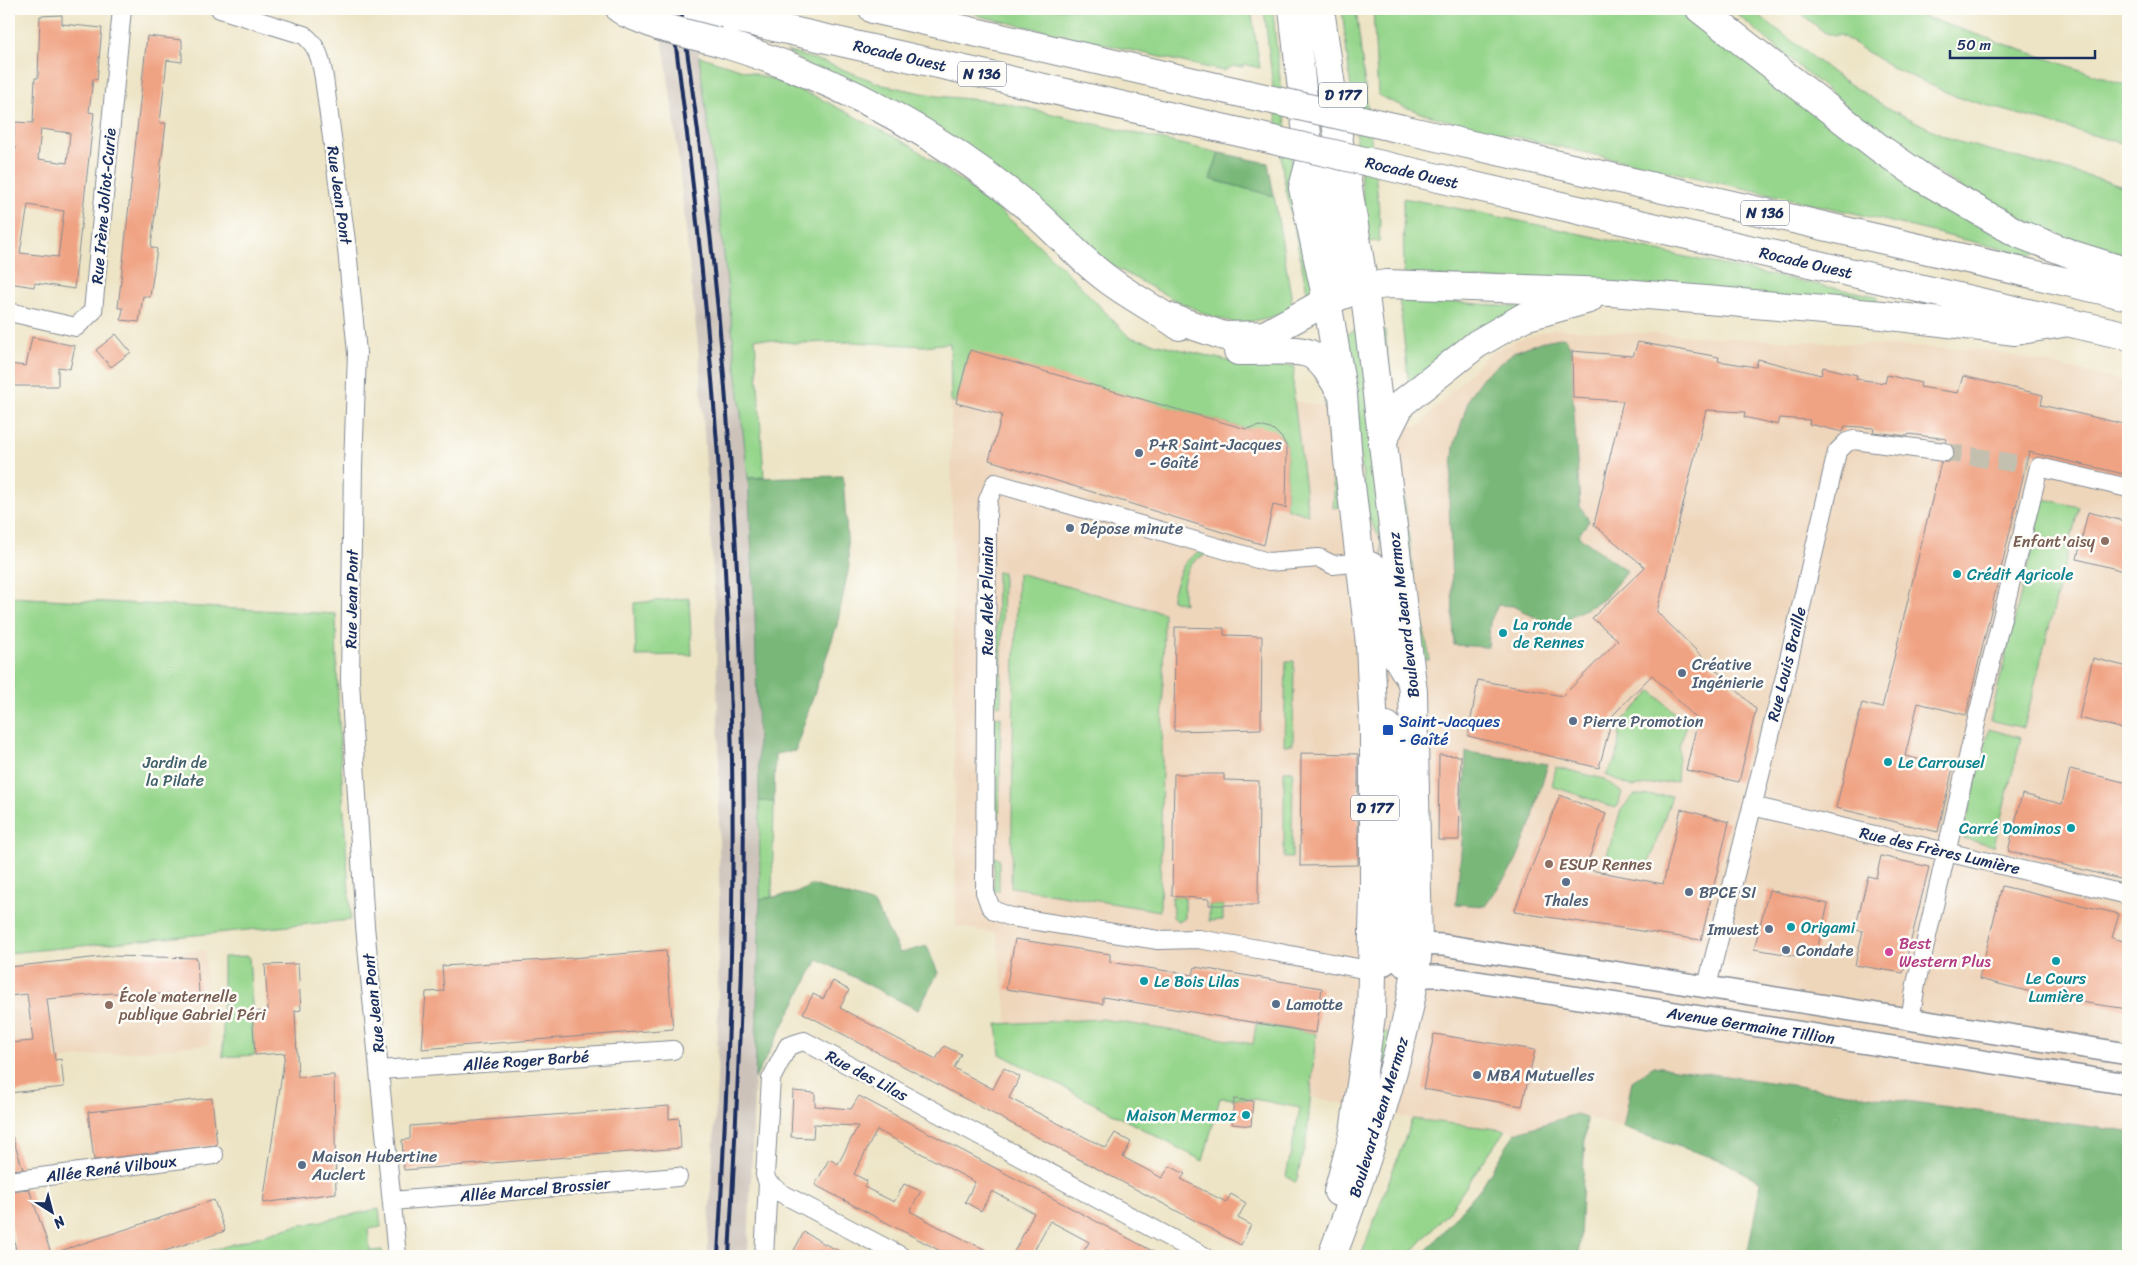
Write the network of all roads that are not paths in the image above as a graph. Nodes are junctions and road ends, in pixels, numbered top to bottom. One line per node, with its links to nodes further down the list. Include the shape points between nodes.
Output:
1 (122, 9): 17 (street, Rue Irène Joliot-Curie, via 94,311 76,327)
2 (220, 9): 38 (street, Rue Jean Pont, via 304,35 320,56 324,78 357,353 350,681 362,877)
3 (620, 9): 18 (main road, bridge, via 661,27 767,56 848,91 918,127 1036,214 1106,279)
4 (874, 9): 15 (main road, N 136, bridge)
5 (1293, 9): 10 (main road, D 177)
6 (1320, 9): 11 (main road)
7 (1337, 9): 11 (main road, D 177)
8 (1700, 9): 12 (main road, via 1924,179 2017,233)
9 (703, 11): 19 (main road, Rocade Ouest / N 136, bridge)
10 (1310, 161): 13 (main road, via 1326,184 1344,274 1356,286); 16 (main road, D 177, via 1303,188)
11 (1347, 182): 13 (main road, D 177)
12 (2128, 272)
13 (1364, 287): 14 (main road, via 1387,284); 16 (main road); 22 (main road, Boulevard Jean Mermoz)
14 (1612, 292): 19 (main road, via 1883,315 2016,331); 22 (main road, via 1524,317 1477,344 1401,404)
15 (2128, 296)
16 (1327, 301): 18 (main road, via 1264,334 1224,336); 21 (main road, Boulevard Jean Mermoz / D 177)
17 (9, 312)
18 (1165, 316): 21 (main road, via 1192,336 1225,350 1310,353)
19 (2069, 322): 20 (main road, Rocade Ouest / N 136)
20 (2128, 336)
21 (1343, 395): 25 (main road, Boulevard Jean Mermoz / D 177)
22 (1382, 442): 27 (main road, Boulevard Jean Mermoz)
23 (1944, 452): 28 (street, Rue Louis Braille, via 1854,440 1846,442 1837,452)
24 (2128, 488): 29 (street, via 2032,466)
25 (1360, 561): 26 (main road, Boulevard Jean Mermoz / D 177); 27 (street, via 1377,564 1392,659); 32 (street, Rue Alek Plunian, via 1333,565 1319,558 1268,562 995,483 988,500 987,516 985,892 995,911 1011,917 1167,941 1198,938)
26 (1370, 644): 31 (main road, Boulevard Jean Mermoz / D 177, via 1395,765); 32 (main road, Boulevard Jean Mermoz / D 177, via 1375,774)
27 (1413, 692): 31 (main road, Boulevard Jean Mermoz)
28 (1752, 806): 29 (street, Rue des Frères Lumière); 34 (street, Rue Louis Braille)
29 (1948, 851): 30 (street, Rue des Frères Lumière); 35 (street)
30 (2128, 894)
31 (1408, 950): 32 (street); 33 (main road); 34 (street, Avenue Germaine Tillion, via 1443,945)
32 (1373, 971): 33 (main road, Avenue Germaine Tillion); 49 (main road, Boulevard Jean Mermoz, via 1371,1016 1354,1132 1342,1180)
33 (1416, 976): 39 (street, Avenue Germaine Tillion, via 1439,976); 50 (main road, Boulevard Jean Mermoz, via 1386,1099)
34 (1708, 986): 35 (street, Avenue Germaine Tillion)
35 (1910, 1020): 37 (street, Avenue Germaine Tillion)
36 (673, 1050): 38 (street, Allée Roger Barbé)
37 (2128, 1054)
38 (379, 1070): 44 (street, Rue Jean Pont)
39 (2128, 1084)
40 (214, 1155): 42 (street, Allée René Vilboux)
41 (678, 1177): 44 (street, Allée Marcel Brossier)
42 (9, 1180)
43 (768, 1183): 46 (street, Rue des Lilas); 47 (street, via 781,1193); 48 (street, Rue des Lilas, via 765,1176 771,1079 788,1046 804,1041)
44 (392, 1200): 45 (street, Rue Jean Pont)
45 (397, 1256)
46 (764, 1256)
47 (901, 1256)
48 (1204, 1256)
49 (1316, 1256)
50 (1332, 1256)

